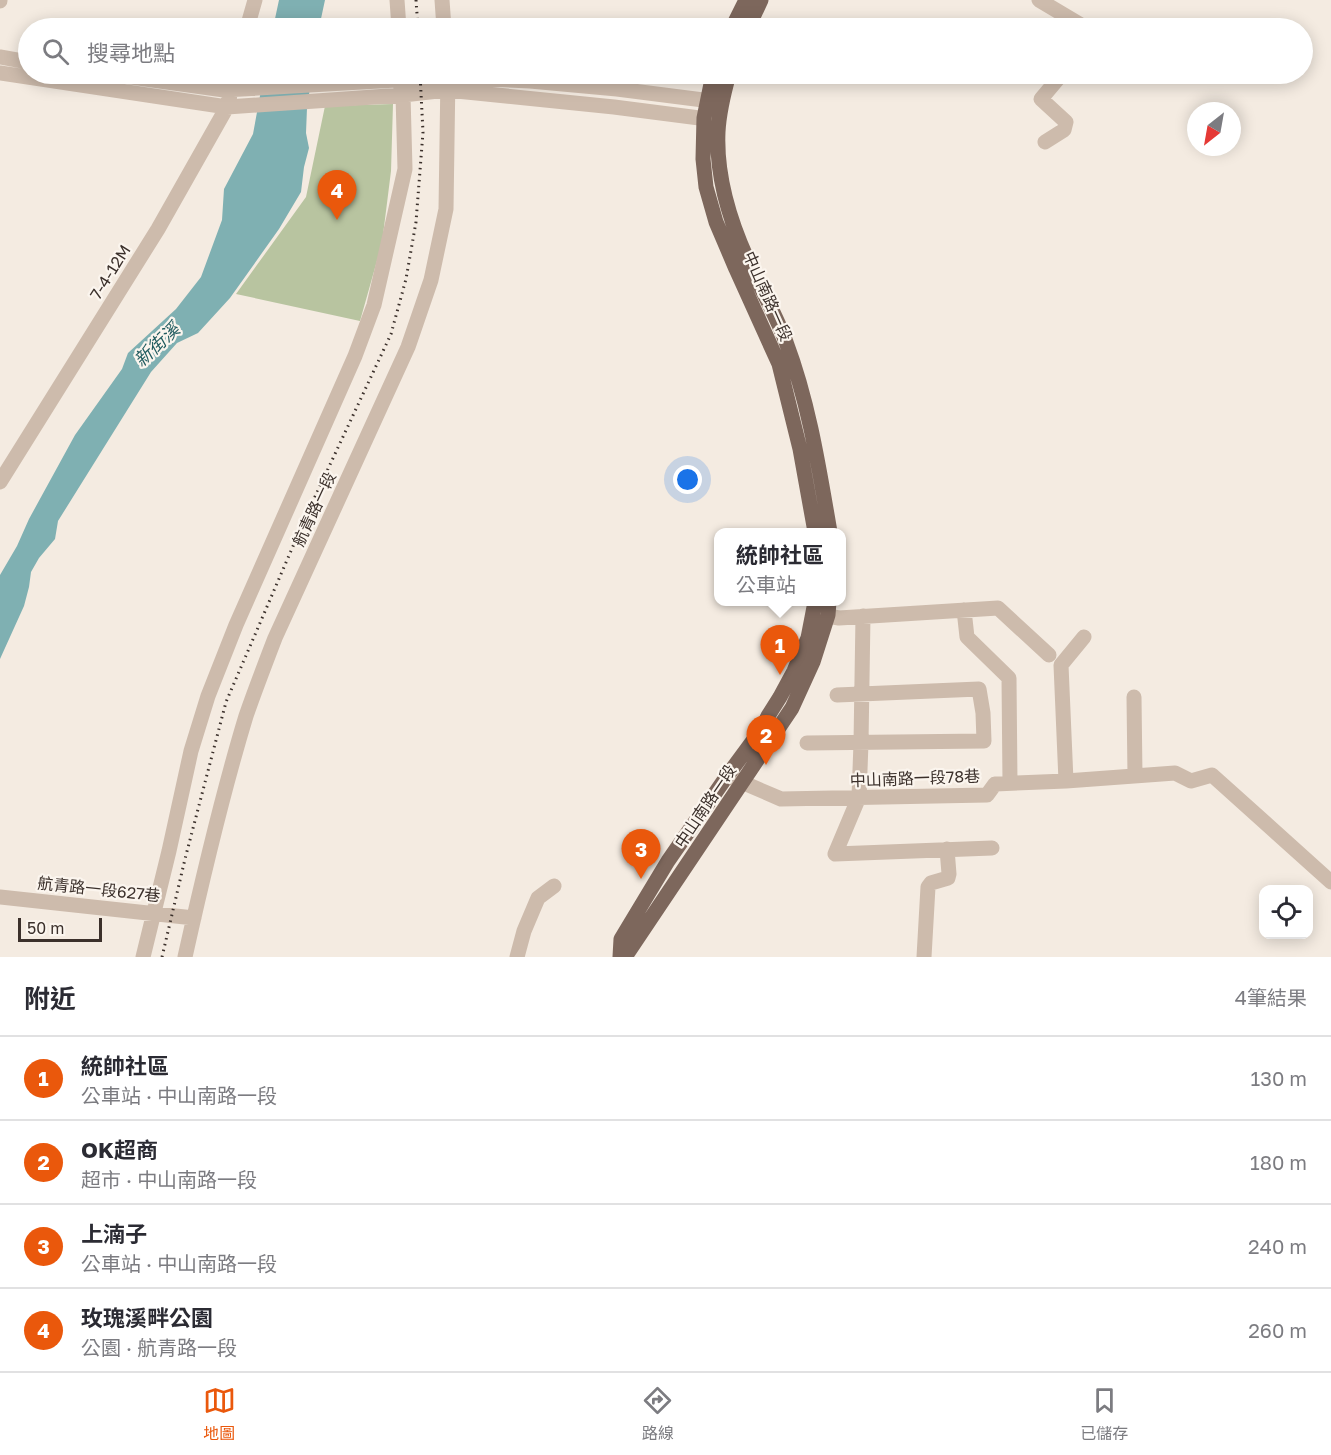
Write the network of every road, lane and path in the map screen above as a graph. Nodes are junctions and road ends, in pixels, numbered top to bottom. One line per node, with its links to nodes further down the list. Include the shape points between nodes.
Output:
1 (255, 0): 7 (street)
2 (397, 0): 8 (street)
3 (442, 0): 9 (street)
4 (746, 0): 10 (main road)
5 (761, 0): 11 (main road)
6 (1039, 0): 12 (street)
7 (250, 18)
8 (398, 18)
9 (443, 18)
10 (737, 18)
11 (753, 18)
12 (1069, 18)
13 (0, 57): 14 (street)
14 (18, 60)
15 (0, 73): 16 (street)
16 (18, 76)
17 (73, 84): 31 (street)
18 (181, 84): 29 (street)
19 (232, 84): 29 (street, 7-4-12M)
20 (327, 84): 29 (street)
21 (396, 84): 31 (street, via 326,100)
22 (400, 84): 59 (street, 航青路一段, via 405,169 374,305 208,696)
23 (448, 84): 60 (street, 航青路一段, via 447,209 430,279 408,347 259,681 219,812)
24 (473, 84): 32 (street)
25 (562, 84): 30 (street)
26 (714, 84): 30 (main road, 中山南路一段)
27 (724, 84): 30 (main road, 中山南路一段)
28 (1054, 84): 34 (street, via 1041,99 1066,122 1064,130)
29 (230, 90): 31 (street, 7-4-12M)
30 (715, 101): 32 (main road, 中山南路一段); 33 (main road, 中山南路一段)
31 (227, 107): 35 (street, 7-4-12M, via 159,229)
32 (704, 118): 33 (street); 36 (main road, 中山南路一段, via 706,187 716,222 779,364)
33 (720, 121): 37 (main road, 中山南路一段, via 718,159 726,201 798,376)
34 (1045, 142)
35 (0, 482)
36 (815, 528)
37 (829, 528)
38 (821, 608): 40 (street, via 838,618); 48 (main road, 中山南路一段, via 780,697); 51 (main road, 中山南路一段, via 813,662 792,708)
39 (964, 610): 40 (street); 42 (street, via 998,608); 52 (street, via 967,637 1009,678)
40 (863, 616): 44 (street)
41 (1084, 637): 50 (street, via 1061,665)
42 (1049, 655)
43 (837, 695): 44 (street)
44 (861, 695): 47 (street); 47 (street, via 979,689 984,741)
45 (1134, 697): 49 (street)
46 (807, 743): 47 (street)
47 (861, 743): 53 (street)
48 (727, 776): 51 (street, 中山南路一段78巷); 64 (main road, 中山南路一段, via 668,861 621,939)
49 (1135, 776): 50 (street, 中山南路一段78巷); 56 (street, 中山南路一段78巷, via 1175,773 1191,781 1212,775)
50 (1066, 781): 52 (street, 中山南路一段78巷)
51 (742, 783): 53 (street, 中山南路一段78巷, via 781,799); 64 (main road, 中山南路一段)
52 (1010, 783): 53 (street, 中山南路一段78巷, via 995,784 987,795)
53 (859, 797): 55 (street, via 835,854)
54 (992, 848): 55 (street)
55 (947, 849): 65 (street, via 948,878 928,887)
56 (1331, 882)
57 (554, 886): 63 (street, via 538,898)
58 (0, 897): 59 (street, 航青路一段627巷)
59 (153, 913): 60 (street, 航青路一段627巷); 61 (street, 航青路一段)
60 (194, 918): 62 (street, 航青路一段)
61 (143, 957)
62 (185, 957)
63 (517, 957)
64 (622, 957)
65 (924, 957)

